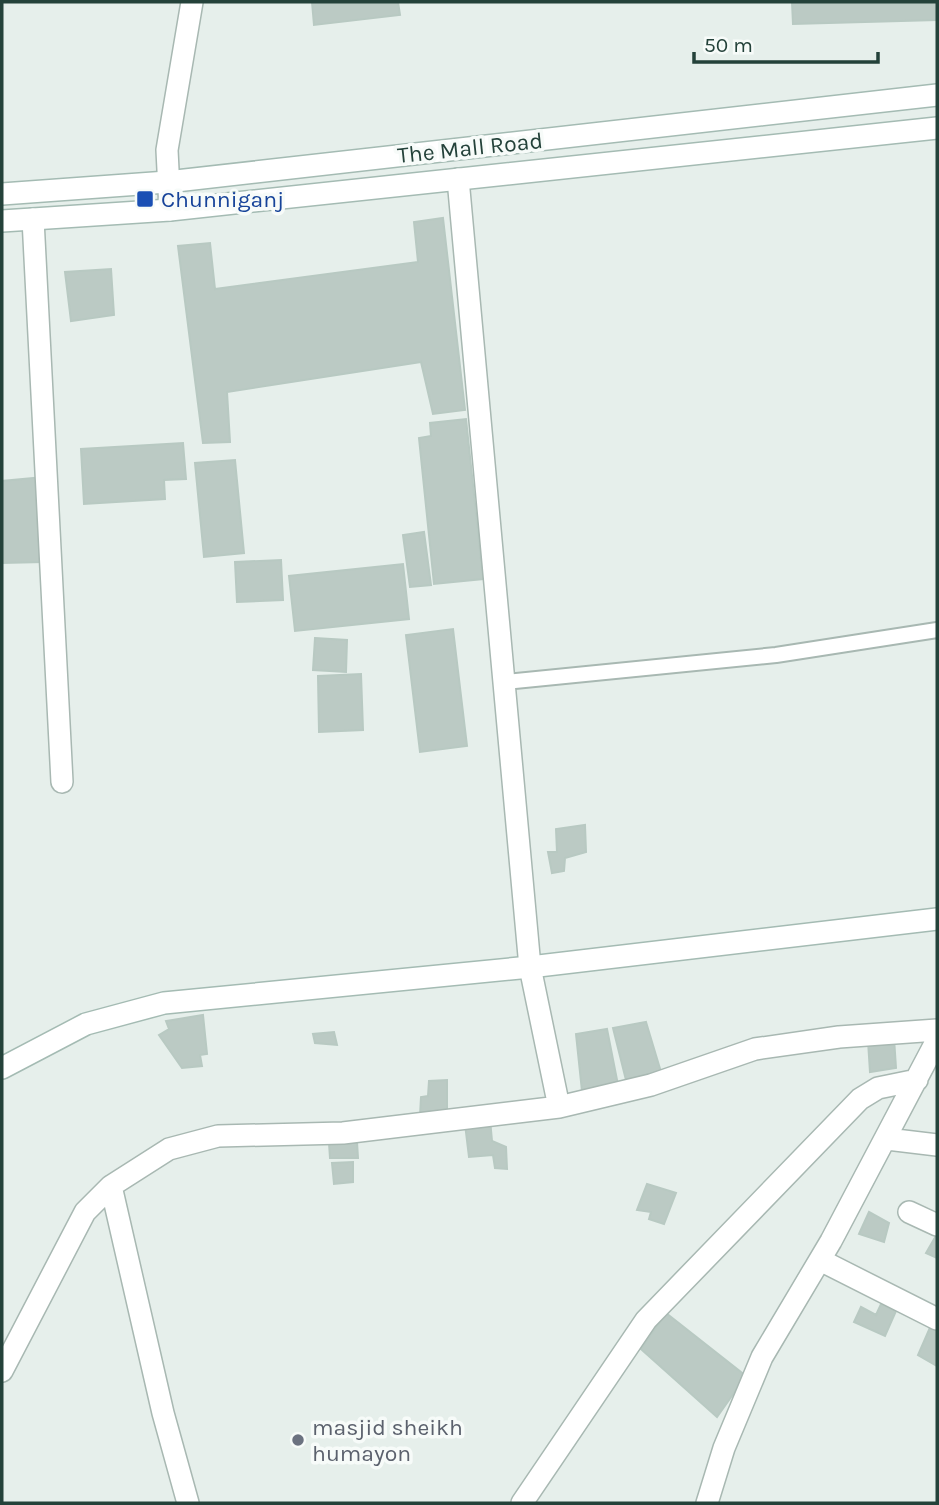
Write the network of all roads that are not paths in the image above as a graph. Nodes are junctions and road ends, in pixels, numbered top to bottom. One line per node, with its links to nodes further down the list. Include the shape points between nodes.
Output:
1 (192, 2): 5 (street, via 167,150)
2 (937, 95): 5 (street, The Mall Road)
3 (937, 128): 4 (street, The Mall Road)
4 (458, 179): 7 (street, The Mall Road); 11 (street)
5 (167, 182): 6 (street, The Mall Road); 7 (street)
6 (2, 194)
7 (170, 210): 8 (street, The Mall Road)
8 (33, 219): 9 (street, The Mall Road); 12 (street)
9 (2, 221)
10 (937, 630): 11 (lane, via 776,655)
11 (505, 682): 14 (street)
12 (62, 782)
13 (937, 919): 14 (street)
14 (530, 967): 17 (street, via 164,1003 86,1024); 19 (street)
15 (937, 1030): 19 (street, via 755,1049 651,1085)
16 (937, 1040): 18 (street)
17 (2, 1068)
18 (917, 1080): 20 (street); 29 (street, via 878,1088 860,1098 646,1320)
19 (559, 1107): 22 (street, via 342,1133 218,1136 169,1149)
20 (887, 1139): 21 (street); 25 (street)
21 (937, 1146)
22 (111, 1186): 27 (street, via 85,1212); 28 (street)
23 (909, 1212): 24 (street)
24 (937, 1226)
25 (820, 1260): 26 (street); 30 (street, via 762,1357)
26 (937, 1319)
27 (2, 1371)
28 (188, 1503)
29 (522, 1503)
30 (706, 1503)

